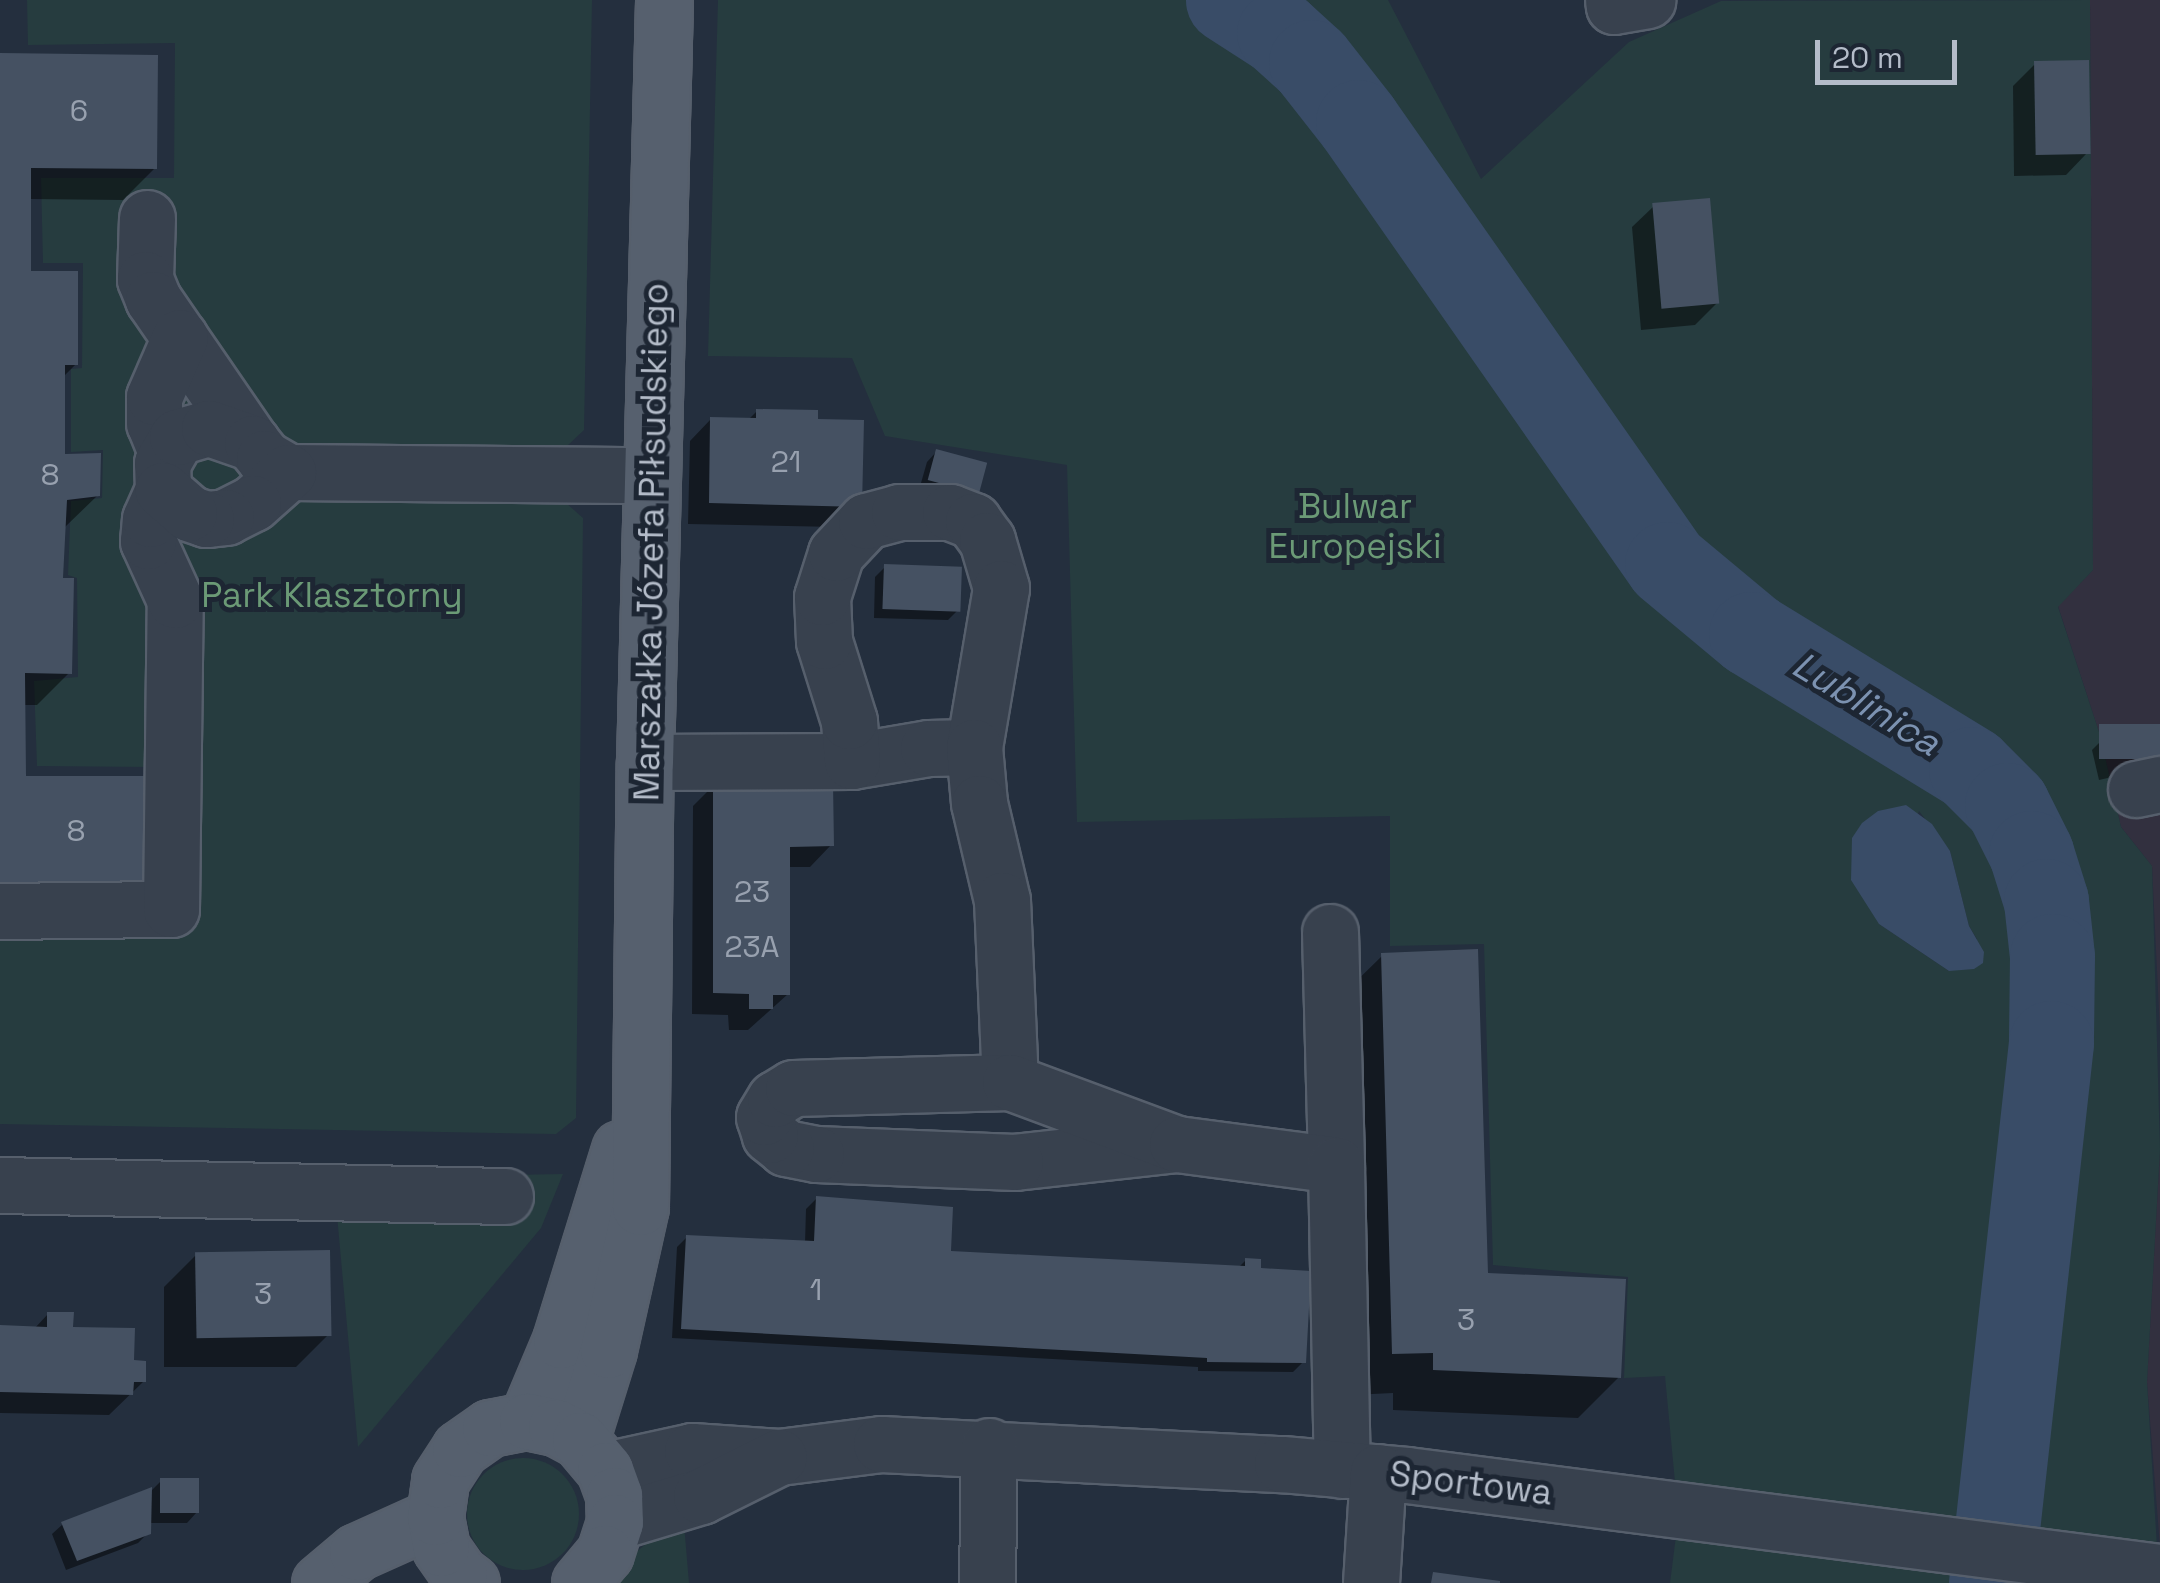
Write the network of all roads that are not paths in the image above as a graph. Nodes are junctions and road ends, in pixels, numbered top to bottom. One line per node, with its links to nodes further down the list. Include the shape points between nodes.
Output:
1 (664, 0): 8 (main road, Marszałka Józefa Piłsudskiego)
2 (1613, 0): 3 (street, via 1614,6)
3 (1647, 0)
4 (147, 218): 5 (street, via 144,280)
5 (180, 337): 6 (street, via 154,398); 7 (street)
6 (164, 471): 7 (street, via 177,437 209,428); 7 (street, via 176,505 206,520 226,516); 9 (street, via 148,541)
7 (264, 473): 8 (street); 9 (street)
8 (652, 474): 12 (main road, Marszałka Józefa Piłsudskiego)
9 (174, 600): 13 (street, via 171,909)
10 (974, 747): 11 (street); 11 (street, via 1001,588 987,540 974,520 950,512 899,512 866,521 836,553 822,597 824,640 849,721); 15 (street, via 1002,900)
11 (852, 761): 12 (street)
12 (645, 762): 16 (main road, Marszałka Józefa Piłsudskiego)
13 (0, 911)
14 (1330, 932): 18 (street)
15 (1010, 1082): 17 (street); 17 (street, via 794,1088 775,1099 764,1117 770,1135 786,1148 816,1154 1015,1162)
16 (642, 1084): 21 (main road, Marszałka Józefa Piłsudskiego, via 561,1340); 24 (main road, Marszałka Józefa Piłsudskiego, via 640,1207 608,1350)
17 (1177, 1144): 18 (street)
18 (1336, 1164): 23 (street)
19 (0, 1185): 20 (street)
20 (505, 1196)
21 (527, 1422): 24 (main road, via 556,1427); 25 (main road, via 490,1428 460,1449 440,1480)
22 (989, 1446): 23 (street, Sportowa); 24 (street, Sportowa, via 881,1444 779,1457 692,1451); 30 (street)
23 (1360, 1471): 26 (street, Sportowa); 31 (street)
24 (600, 1478): 28 (main road, Marszałka Józefa Piłsudskiego, via 605,1554)
25 (435, 1517): 27 (main road); 29 (main road, via 357,1552)
26 (2160, 1572)
27 (452, 1580)
28 (584, 1582)
29 (320, 1583)
30 (987, 1583)
31 (1371, 1583)

